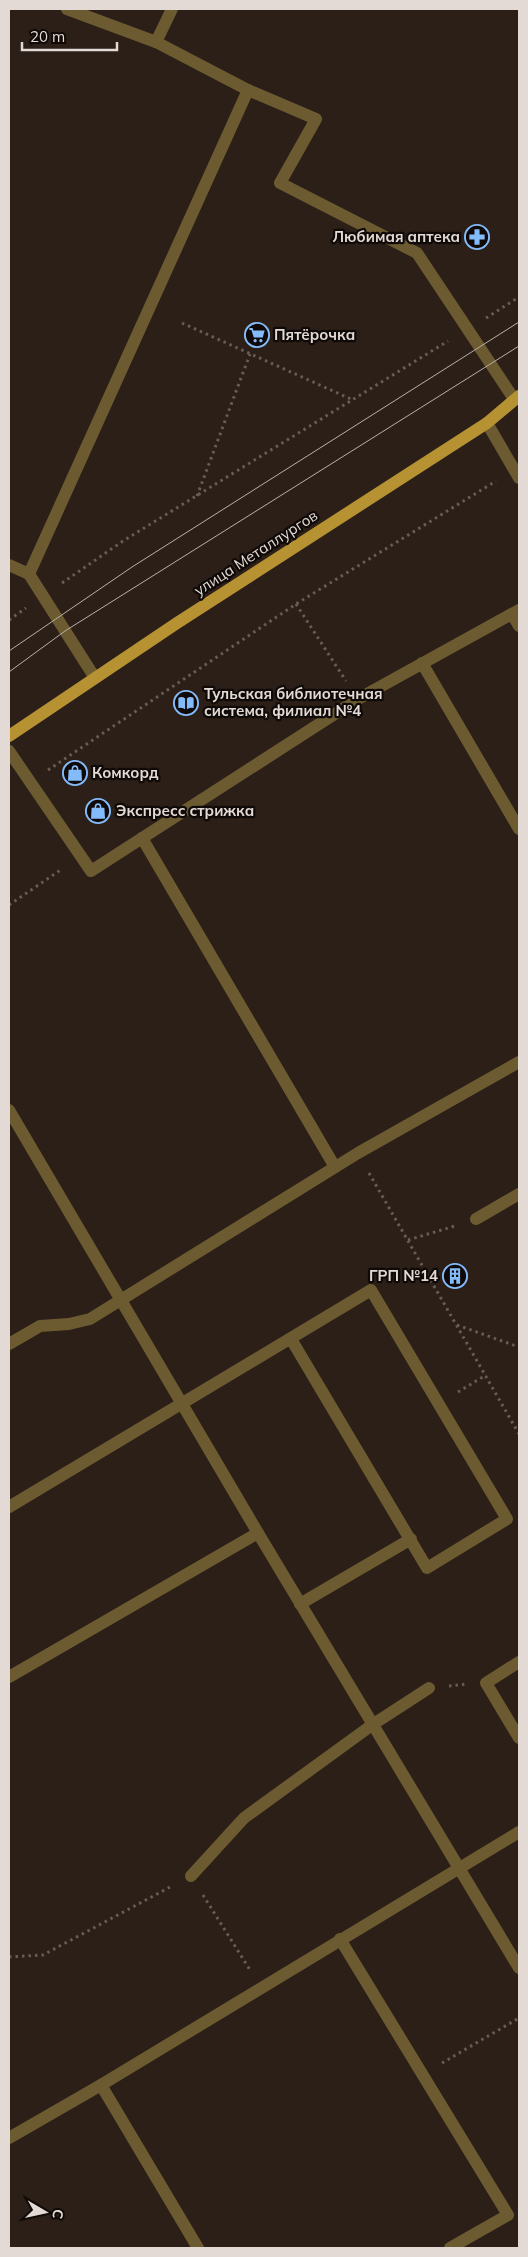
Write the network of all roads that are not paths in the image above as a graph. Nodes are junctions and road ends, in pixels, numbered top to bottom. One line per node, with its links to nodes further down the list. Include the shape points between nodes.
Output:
1 (67, 9): 3 (lane)
2 (172, 9): 3 (lane)
3 (156, 42): 4 (lane)
4 (248, 90): 5 (lane, via 316,119 280,183 417,254); 9 (lane)
5 (516, 398): 6 (main road, улица Металлургов)
6 (488, 423): 7 (lane); 13 (main road, улица Металлургов)
7 (519, 478)
8 (9, 565): 9 (lane)
9 (29, 574): 13 (lane)
10 (516, 612): 11 (lane); 12 (lane)
11 (519, 626)
12 (422, 664): 16 (lane); 17 (lane, via 358,699)
13 (95, 678): 14 (main road, улица Металлургов)
14 (9, 736)
15 (9, 751): 17 (lane, via 91,871)
16 (519, 829)
17 (142, 838): 20 (lane)
18 (519, 1062): 20 (lane)
19 (9, 1110): 23 (lane)
20 (336, 1167): 23 (lane)
21 (519, 1194): 22 (lane)
22 (476, 1219)
23 (120, 1298): 25 (lane, via 90,1319 40,1326); 26 (lane)
24 (291, 1339): 26 (lane); 29 (lane); 29 (lane, via 372,1290 507,1519 427,1568)
25 (9, 1344)
26 (182, 1404): 27 (lane); 28 (lane)
27 (9, 1507)
28 (258, 1533): 30 (lane); 32 (lane)
29 (411, 1539): 30 (lane)
30 (300, 1604): 34 (lane)
31 (519, 1662): 35 (lane, via 486,1682)
32 (9, 1677)
33 (429, 1688): 34 (lane)
34 (372, 1725): 37 (lane); 38 (lane, via 244,1818)
35 (519, 1738)
36 (519, 1832): 37 (lane)
37 (458, 1868): 39 (lane); 40 (lane)
38 (190, 1876)
39 (340, 1939): 41 (lane); 44 (lane, via 508,2215)
40 (519, 1968)
41 (101, 2085): 42 (lane); 43 (lane)
42 (9, 2138)
43 (198, 2248)
44 (450, 2248)

